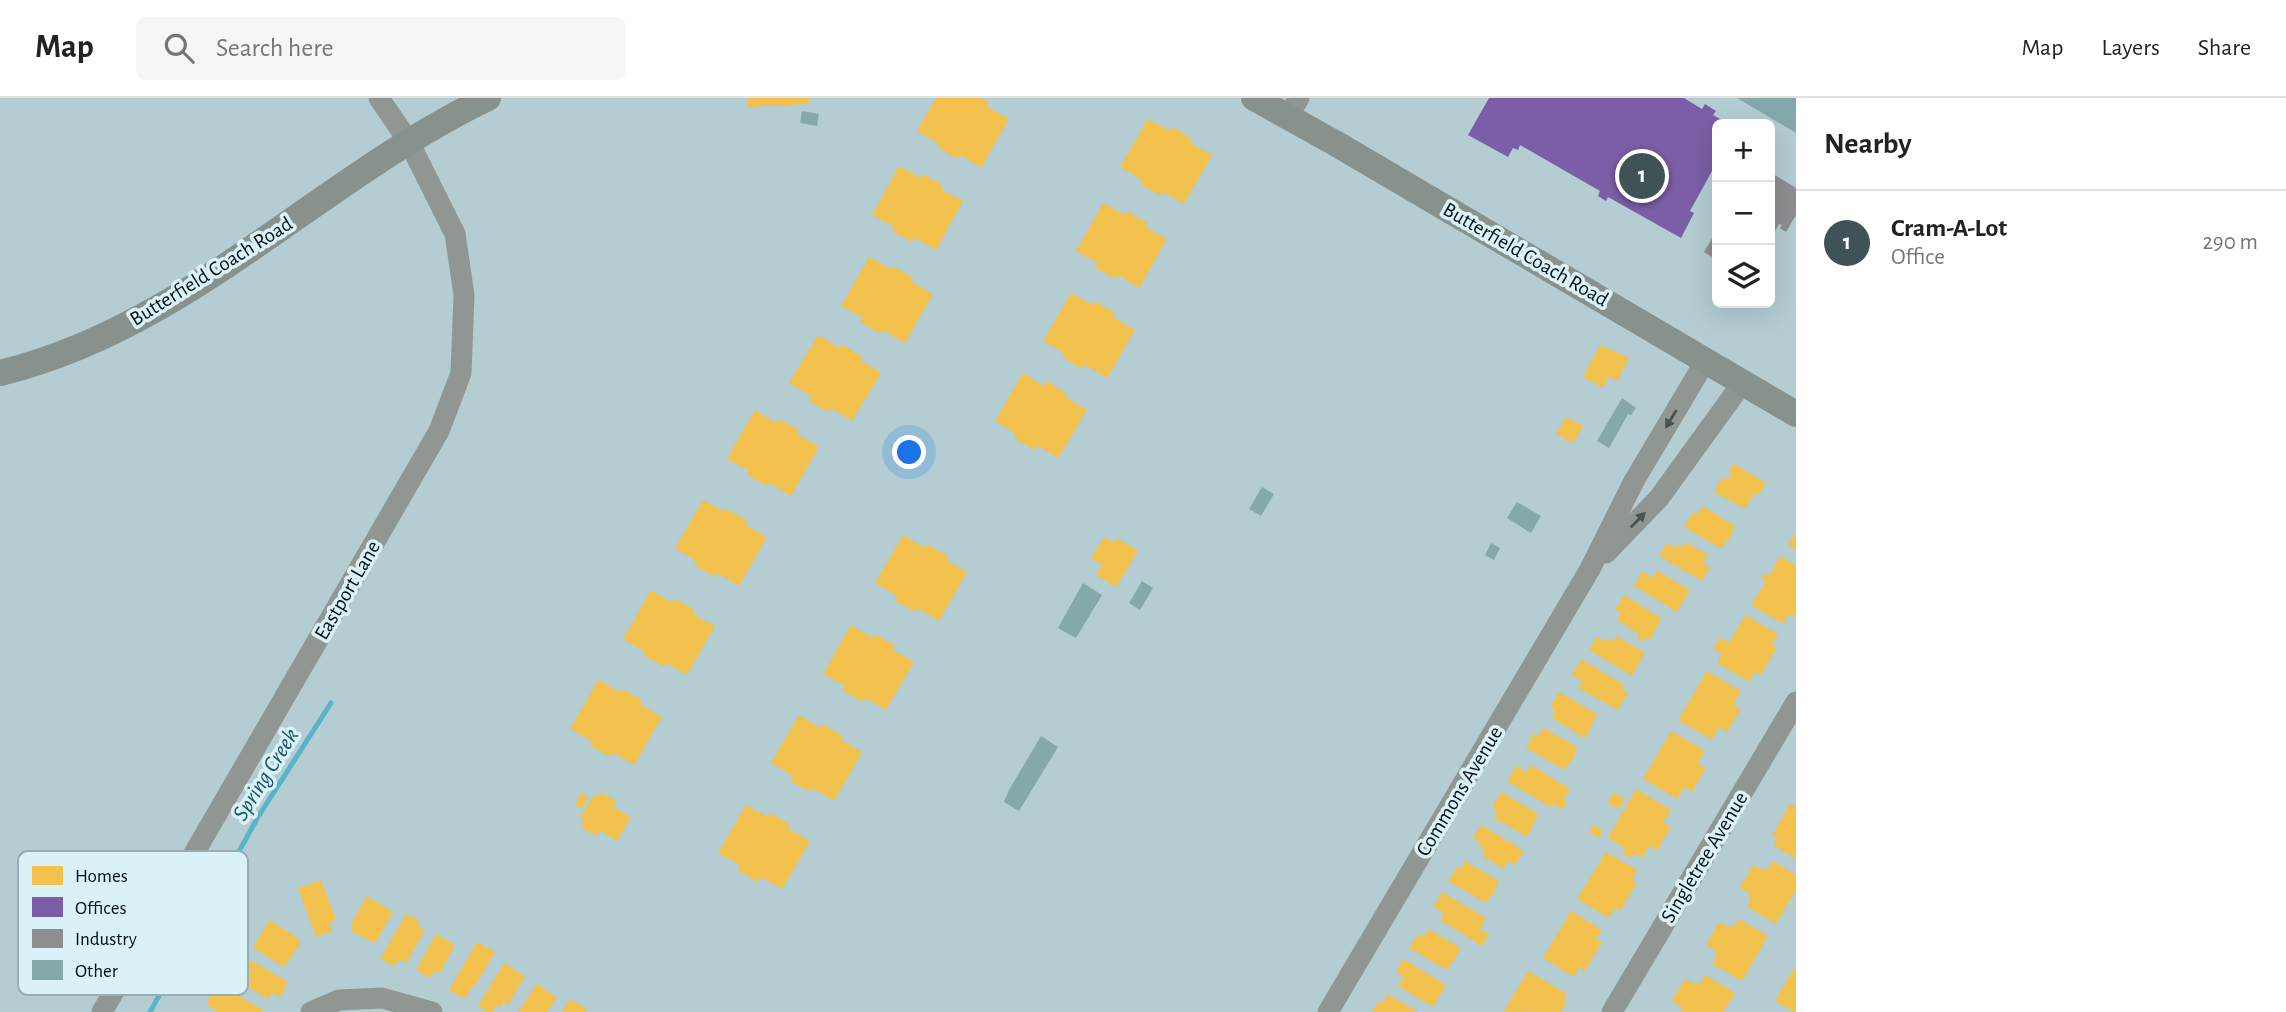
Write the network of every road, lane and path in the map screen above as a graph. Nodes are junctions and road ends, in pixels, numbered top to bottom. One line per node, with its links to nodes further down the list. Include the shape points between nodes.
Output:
1 (379, 98): 5 (street)
2 (488, 98): 5 (main road, Butterfield Coach Road)
3 (1254, 98): 4 (main road, Butterfield Coach Road)
4 (1294, 107): 6 (main road, Butterfield Coach Road)
5 (409, 142): 7 (main road, Butterfield Coach Road, via 194,287 137,320 79,347); 12 (street, Eastport Lane, via 455,234 464,295 461,373 439,430)
6 (1706, 360): 8 (main road, Butterfield Coach Road); 10 (street, Commons Avenue, one-way to 10, via 1634,481)
7 (0, 373)
8 (1743, 382): 9 (main road, Butterfield Coach Road); 10 (street, Commons Avenue, one-way to 8, via 1659,498)
9 (1796, 414)
10 (1590, 569): 17 (street, Commons Avenue)
11 (1796, 702): 18 (street, Singletree Avenue)
12 (195, 851)
13 (112, 995): 14 (street, Eastport Lane)
14 (102, 1012)
15 (311, 1012): 16 (street, via 339,1000 382,998)
16 (432, 1012)
17 (1328, 1012)
18 (1612, 1012)

